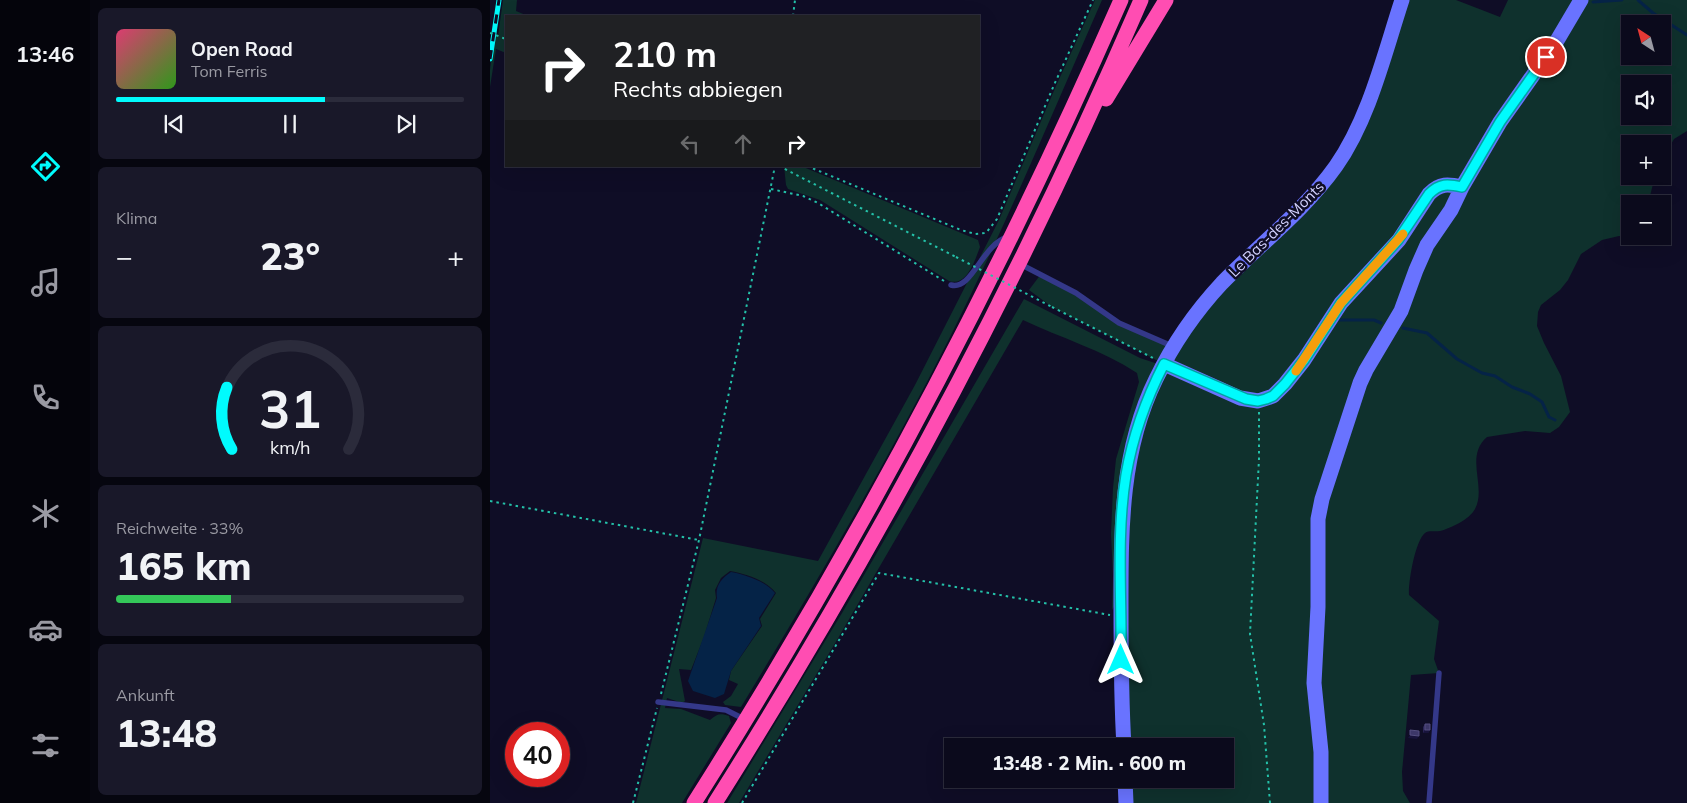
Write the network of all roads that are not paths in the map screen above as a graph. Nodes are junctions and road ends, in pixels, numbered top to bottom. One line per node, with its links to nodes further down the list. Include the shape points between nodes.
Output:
1 (1121, 0): 8 (highway)
2 (1141, 0): 6 (highway)
3 (1166, 0): 6 (highway)
4 (1402, 0): 11 (street, Le Bas-des-Monts, via 1361,120 1341,159 1300,209 1210,298)
5 (1581, 0): 7 (street, via 1555,44 1500,122)
6 (1064, 169): 9 (highway)
7 (1462, 187): 12 (street, via 1443,184 1429,194 1398,240 1341,303 1304,360 1273,396 1258,401 1240,398); 21 (street, via 1427,245 1401,311 1366,370 1322,499 1317,536 1318,607 1314,668 1321,752)
8 (1012, 236): 10 (lane, via 992,246 966,282 959,286); 15 (highway, via 900,454 814,608)
9 (1019, 263): 11 (lane, via 1070,290 1119,322); 19 (highway, via 948,402 868,547)
10 (951, 285)
11 (1174, 347): 12 (street, Le Bas-des-Monts)
12 (1164, 364): 16 (street, Le Bas-des-Monts, via 1140,418 1126,476 1121,617)
13 (1438, 673): 22 (lane)
14 (658, 702): 15 (lane, via 726,710)
15 (746, 720): 18 (highway)
16 (1124, 738)
17 (1125, 788): 20 (street)
18 (694, 803)
19 (716, 803)
20 (1126, 803)
21 (1321, 803)
22 (1429, 803)

